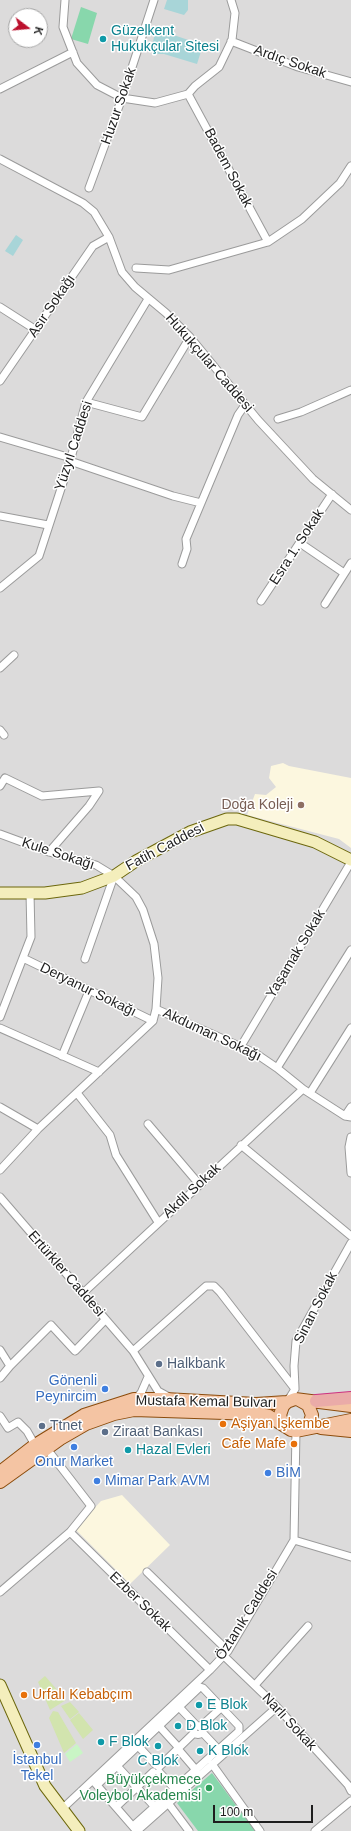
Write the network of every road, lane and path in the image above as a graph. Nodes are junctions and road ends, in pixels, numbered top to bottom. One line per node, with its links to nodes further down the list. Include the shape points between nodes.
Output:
1 (65, 0): 5 (street, via 63,27)
2 (154, 0): 9 (street, Huzur Sokak)
3 (231, 0): 4 (street, via 235,13)
4 (231, 41): 6 (street, Ardıç Sokak, via 298,67); 8 (street, via 219,67)
5 (72, 52): 7 (street); 9 (street, via 77,64 97,86)
6 (351, 82)
7 (0, 89)
8 (188, 94): 9 (street, via 155,103); 14 (street, Badem Sokak)
9 (122, 98): 12 (street, Huzur Sokak)
10 (0, 159): 13 (street, Hukukçular Caddesi, via 83,203 94,212)
11 (351, 166): 14 (street, via 340,183 302,219)
12 (89, 188)
13 (109, 237): 16 (street, Hukukçular Caddesi, via 122,272); 18 (street, Asır Sokağı, via 93,246)
14 (268, 242): 15 (street, via 168,270)
15 (136, 268)
16 (148, 300): 19 (street, Hukukçular Caddesi, via 166,313); 22 (street, Yüzyıl Caddesi)
17 (0, 307): 18 (street)
18 (36, 330): 20 (street, Asır Sokağı)
19 (190, 337): 22 (street, via 142,417); 23 (street, Hukukçular Caddesi)
20 (0, 381)
21 (351, 390): 24 (street)
22 (86, 402): 26 (street, Yüzyıl Caddesi)
23 (245, 405): 27 (street, Hukukçular Caddesi, via 313,479); 28 (street, via 238,415)
24 (278, 419)
25 (0, 437): 26 (street)
26 (70, 460): 28 (street, via 173,496); 31 (street, Yüzyıl Caddesi)
27 (332, 494): 29 (street, Hukukçular Caddesi); 32 (street, Esra 1. Sokak)
28 (201, 503): 34 (street, via 186,539 187,549)
29 (351, 510)
30 (0, 516): 31 (street)
31 (48, 525): 36 (street, Yüzyıl Caddesi, via 39,556)
32 (300, 543): 35 (street); 37 (street, Esra 1. Sokak)
33 (351, 563): 35 (street)
34 (182, 564)
35 (344, 573): 38 (street)
36 (0, 588)
37 (262, 601)
38 (325, 604)
39 (14, 655): 40 (street)
40 (0, 668)
41 (0, 786): 43 (street, via 5,778 42,796 99,792)
42 (0, 834): 43 (street, Kule Sokağı)
43 (49, 852): 45 (street, Kule Sokağı, via 96,865)
44 (351, 861): 45 (main road, Fatih Caddesi, via 315,842 237,819 227,819 190,832 136,860); 57 (street, Yaşamak Sokak)
45 (114, 876): 47 (main road, Fatih Caddesi, via 82,888 62,892); 50 (street); 52 (street, Kule Sokağı, via 136,897 150,928 157,961)
46 (0, 892): 47 (main road, Fatih Caddesi)
47 (30, 893): 49 (street, via 31,937)
48 (351, 950): 59 (street)
49 (23, 958): 51 (street, Deryanur Sokağı); 53 (street)
50 (85, 959)
51 (89, 991): 54 (street, Deryanur Sokağı); 58 (street)
52 (156, 1010): 54 (street, Kule Sokağı); 57 (street, Akduman Sokağı)
53 (0, 1014)
54 (153, 1021): 60 (street)
55 (0, 1028): 58 (street)
56 (351, 1028): 63 (street)
57 (241, 1046): 59 (street, Akduman Sokağı)
58 (62, 1056): 60 (street)
59 (277, 1068): 61 (street, Akduman Sokağı)
60 (99, 1072): 62 (street)
61 (303, 1089): 63 (street, Akduman Sokağı); 71 (street, Akdil Sokak)
62 (77, 1093): 69 (street); 77 (street, via 110,1135 116,1155)
63 (310, 1093): 66 (street, Akduman Sokağı)
64 (0, 1107): 69 (street)
65 (351, 1108): 66 (street)
66 (348, 1117): 68 (street, Akduman Sokağı)
67 (148, 1124): 75 (street)
68 (351, 1125)
69 (38, 1129): 73 (street)
70 (351, 1138): 72 (street)
71 (241, 1145): 75 (street, Akdil Sokak); 78 (street)
72 (351, 1157): 74 (street)
73 (0, 1170)
74 (351, 1173)
75 (199, 1184): 77 (street, Akdil Sokak)
76 (0, 1197): 80 (street, Ertürkler Caddesi)
77 (158, 1222): 80 (street, Akdil Sokak)
78 (351, 1236)
79 (351, 1243): 87 (street, Sinan Sokak, via 296,1341 294,1366)
80 (82, 1294): 81 (street, Ertürkler Caddesi)
81 (106, 1320): 83 (street, Ertürkler Caddesi); 84 (street, via 75,1351 51,1325)
82 (0, 1350): 84 (street)
83 (133, 1351): 85 (street, Ertürkler Caddesi); 87 (street, via 206,1286 214,1286)
84 (10, 1366): 86 (street)
85 (148, 1377): 89 (street, via 141,1394); 90 (street, Ertürkler Caddesi, via 158,1391)
86 (0, 1378)
87 (297, 1394): 91 (main road); 92 (main road); 97 (main road, via 308,1405 312,1415)
88 (351, 1398): 91 (highway)
89 (134, 1400): 90 (main road, Mustafa Kemal Bulvarı); 99 (main road, Mustafa Kemal Bulvarı, via 84,1415)
90 (177, 1400): 92 (main road, Mustafa Kemal Bulvarı, via 256,1404)
91 (316, 1401): 93 (main road)
92 (287, 1402): 96 (main road, via 280,1415)
93 (351, 1406)
94 (0, 1416): 99 (street, via 8,1428 18,1422)
95 (351, 1420): 97 (main road)
96 (283, 1425): 97 (main road, via 287,1428); 99 (main road, Mustafa Kemal Bulvarı, via 269,1416 255,1414 134,1410 86,1424)
97 (305, 1429): 98 (main road); 103 (street, Öztanık Caddesi)
98 (351, 1431)
99 (41, 1447): 100 (main road, Mustafa Kemal Bulvarı); 101 (main road, Mustafa Kemal Bulvarı); 102 (street, via 91,1506)
100 (0, 1472)
101 (0, 1482)
102 (70, 1532): 106 (street); 109 (street, Ezber Sokak)
103 (294, 1540): 104 (street); 108 (street, Öztanık Caddesi)
104 (351, 1557)
105 (147, 1572): 108 (street, Narlı Sokak)
106 (0, 1592)
107 (308, 1626): 111 (street)
108 (226, 1653): 109 (street, Öztanık Caddesi); 111 (street, Narlı Sokak)
109 (210, 1670): 124 (street, Öztanık Caddesi)
110 (0, 1685): 132 (main road, via 45,1786)
111 (255, 1685): 114 (street, Narlı Sokak)
112 (179, 1707): 113 (street, via 200,1687); 115 (street); 116 (street)
113 (222, 1707): 116 (street); 119 (street, via 239,1726 239,1731)
114 (277, 1707): 120 (street); 127 (street, Narlı Sokak)
115 (159, 1726): 117 (street); 118 (street)
116 (198, 1729): 118 (street); 119 (street)
117 (138, 1746): 121 (street); 122 (street)
118 (178, 1748): 122 (street); 123 (street)
119 (218, 1750): 123 (street)
120 (212, 1764): 129 (street); 136 (street)
121 (117, 1766): 124 (street); 125 (street)
122 (157, 1769): 125 (street); 126 (street)
123 (196, 1770): 126 (street)
124 (94, 1783): 130 (street); 132 (street, Öztanık Caddesi)
125 (137, 1787): 130 (street); 131 (street)
126 (175, 1789): 131 (street)
127 (351, 1791)
128 (351, 1801): 137 (street)
129 (168, 1803): 133 (street); 135 (street)
130 (116, 1807): 133 (street)
131 (155, 1807): 133 (street)
132 (62, 1809): 134 (main road)
133 (136, 1829)
134 (79, 1831)
135 (189, 1831)
136 (260, 1831)
137 (315, 1831)

